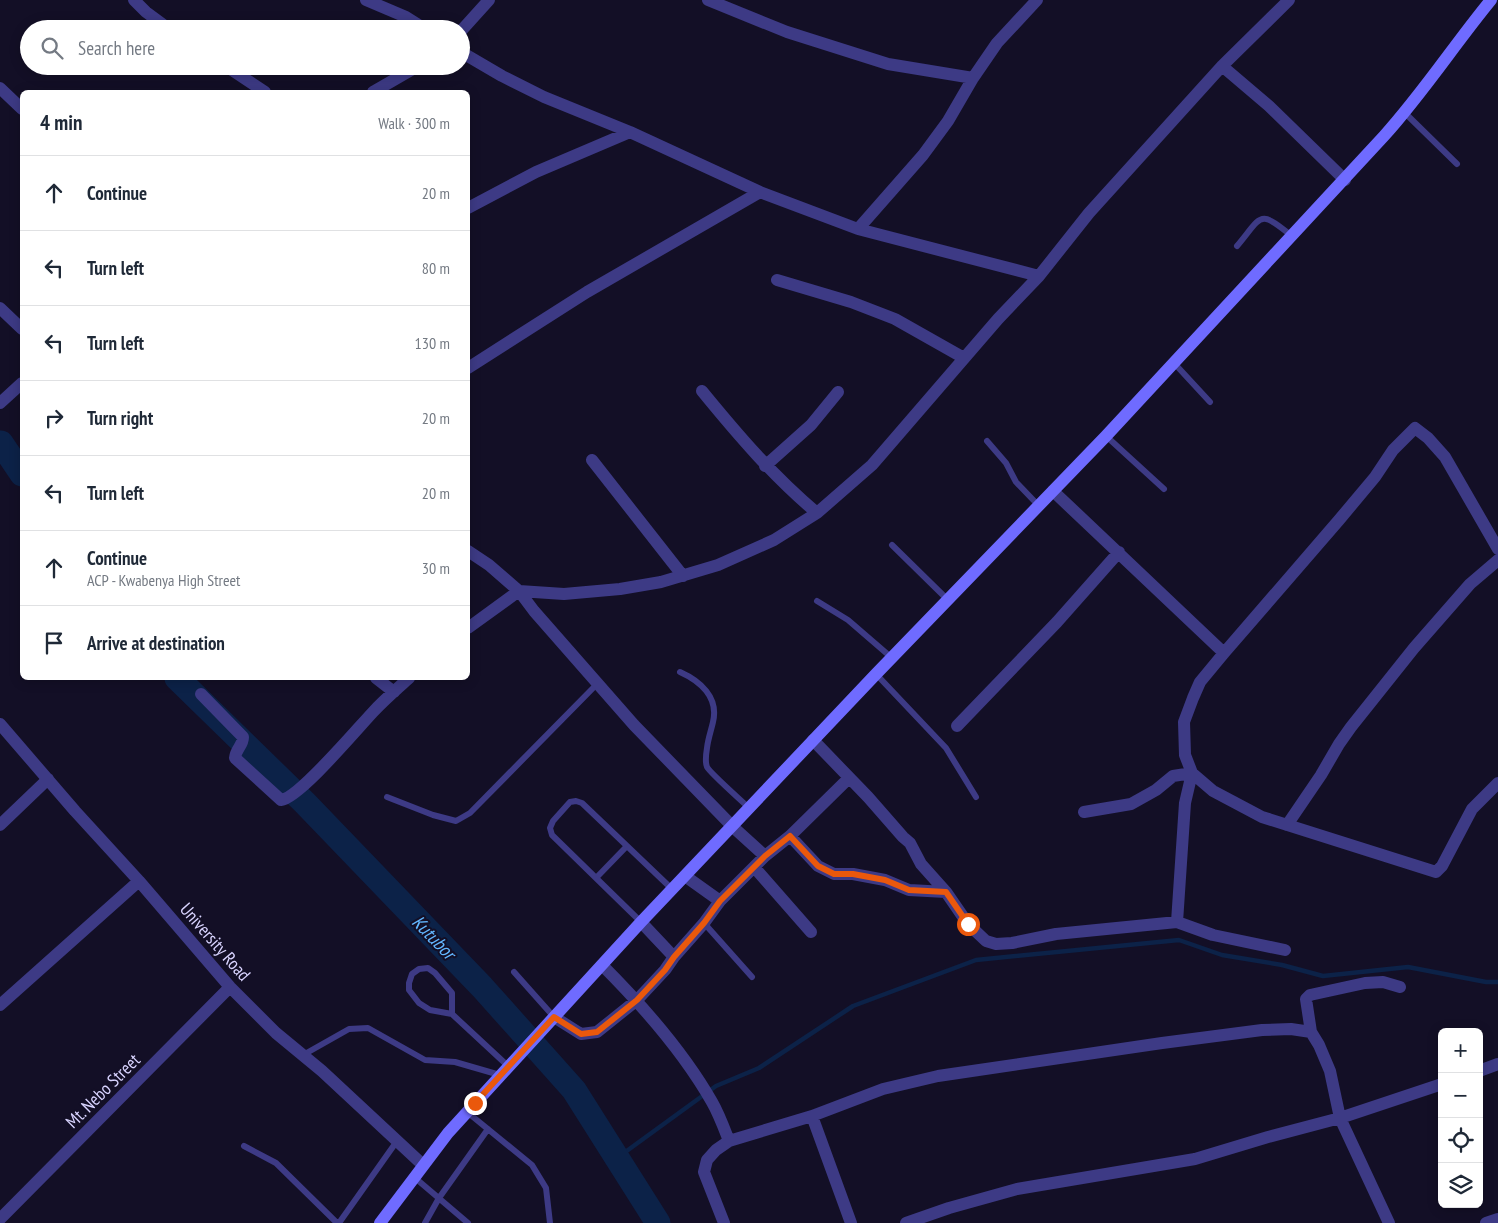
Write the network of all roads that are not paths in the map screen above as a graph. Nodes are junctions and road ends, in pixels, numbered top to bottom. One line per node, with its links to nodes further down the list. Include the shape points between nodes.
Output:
1 (134, 0): 8 (street)
2 (366, 0): 9 (street)
3 (489, 0): 10 (street)
4 (708, 0): 15 (street, via 786,32 888,64)
5 (1037, 0): 15 (street, via 996,43)
6 (1289, 0): 12 (street)
7 (1491, 0): 20 (main road)
8 (157, 20)
9 (411, 20)
10 (470, 21)
11 (470, 57): 21 (street, via 536,93)
12 (1222, 66): 23 (street, via 1269,106); 29 (street, via 1089,213)
13 (240, 75): 17 (street)
14 (402, 75): 18 (street)
15 (973, 78): 26 (street, via 928,148)
16 (0, 88): 19 (street)
17 (263, 90)
18 (376, 90)
19 (20, 107)
20 (1405, 113): 22 (lane); 23 (main road)
21 (630, 132): 24 (street); 25 (street, via 536,172)
22 (1457, 164)
23 (1345, 180): 27 (main road)
24 (760, 192): 26 (street); 35 (street, via 588,292)
25 (470, 207)
26 (858, 230): 29 (street)
27 (1292, 236): 28 (lane, via 1273,220 1259,219); 34 (main road)
28 (1237, 246)
29 (1039, 276): 33 (street)
30 (777, 280): 33 (street, via 895,319)
31 (0, 308): 32 (street)
32 (20, 327)
33 (964, 358): 48 (street, via 872,465)
34 (1174, 363): 39 (lane); 41 (main road)
35 (470, 367)
36 (20, 385): 40 (street)
37 (702, 391): 44 (street)
38 (838, 392): 44 (street, via 811,425)
39 (1210, 402)
40 (0, 404)
41 (1106, 436): 45 (lane); 46 (main road)
42 (987, 441): 47 (lane, via 1006,463 1016,482)
43 (592, 460): 54 (street)
44 (765, 466): 48 (street)
45 (1164, 489)
46 (1053, 491): 47 (main road); 52 (street)
47 (1039, 506): 56 (main road)
48 (817, 513): 54 (street, via 766,543 718,565)
49 (892, 544): 56 (lane)
50 (1498, 549): 59 (street, via 1445,457 1415,428 1393,450 1339,520)
51 (470, 552): 55 (street)
52 (1119, 552): 59 (street); 69 (street)
53 (1498, 560): 80 (street, via 1470,584 1414,648 1339,744)
54 (683, 576): 55 (street, via 610,590 564,594)
55 (518, 591): 58 (street); 65 (street)
56 (948, 600): 60 (main road)
57 (817, 601): 60 (lane, via 848,620)
58 (470, 627)
59 (1224, 653): 71 (street, via 1200,682 1184,722 1185,756)
60 (892, 658): 62 (main road)
61 (680, 672): 77 (lane, via 706,689 712,702 714,720 706,755 708,768)
62 (876, 674): 70 (main road); 76 (lane, via 946,748)
63 (379, 680): 66 (street)
64 (408, 680): 66 (street)
65 (598, 683): 75 (lane, via 470,813 456,821); 81 (street)
66 (394, 692): 67 (street, via 298,791 281,800 235,758 243,737)
67 (201, 694)
68 (0, 724): 73 (street, University Road)
69 (957, 726)
70 (813, 740): 72 (street); 77 (main road)
71 (1192, 773): 78 (street, via 1173,776 1131,804); 80 (street, via 1213,791 1262,817); 93 (street, via 1185,803)
72 (850, 778): 82 (street); 90 (street, via 910,843 922,864)
73 (48, 779): 79 (street); 88 (street, University Road)
74 (1498, 783): 80 (street, via 1472,810 1436,872)
75 (387, 797)
76 (976, 797)
77 (749, 808): 81 (main road)
78 (1084, 812)
79 (0, 825)
80 (1287, 825)
81 (733, 827): 84 (street); 86 (main road)
82 (790, 836): 84 (street); 90 (street, via 818,866 834,874 885,880 909,890)
83 (626, 846): 87 (lane); 87 (lane, via 582,803 570,802 553,820 552,835); 89 (lane)
84 (765, 856): 85 (street)
85 (754, 867): 91 (street); 95 (street)
86 (685, 876): 89 (main road); 91 (street)
87 (596, 878): 92 (lane)
88 (139, 881): 102 (street, University Road); 103 (street)
89 (672, 889): 92 (main road)
90 (946, 892): 93 (street, via 977,934 996,944 1056,934)
91 (720, 901): 94 (street)
92 (641, 922): 97 (street); 98 (main road)
93 (1177, 922): 96 (street, via 1213,935)
94 (704, 923): 97 (street); 100 (lane)
95 (812, 932)
96 (1285, 950)
97 (674, 957): 104 (street)
98 (602, 965): 104 (street); 106 (main road)
99 (514, 972): 106 (lane)
100 (752, 977)
101 (1400, 987): 107 (street, via 1383,982 1365,983 1310,995 1306,999)
102 (230, 988): 108 (street, University Road); 124 (street, Mt. Nebo Street)
103 (2, 1000)
104 (637, 1000): 106 (street, via 597,1032 581,1034); 118 (street, via 702,1086)
105 (452, 1014): 105 (lane, via 430,1010 419,1003 409,990 412,974 428,968 439,976 452,993); 111 (lane)
106 (554, 1017): 111 (main road)
107 (1311, 1032): 114 (street, via 1291,1029 1246,1031 938,1076 883,1089); 115 (street, via 1330,1071)
108 (303, 1055): 111 (lane, via 349,1030 368,1028 425,1060); 117 (street, University Road)
109 (1498, 1064): 110 (street)
110 (1483, 1070)
111 (504, 1071): 113 (main road)
112 (1438, 1085): 115 (street)
113 (467, 1112): 116 (lane); 120 (main road)
114 (812, 1116): 118 (street); 131 (street)
115 (1340, 1118): 132 (street, via 1195,1159 1017,1189); 133 (street)
116 (488, 1129): 122 (lane); 129 (lane, via 532,1165 546,1188)
117 (397, 1141): 120 (street, University Road); 125 (lane)
118 (729, 1141): 130 (street, via 707,1160 704,1172)
119 (244, 1146): 125 (lane, via 276,1163)
120 (423, 1165): 121 (main road)
121 (414, 1177): 122 (lane); 126 (main road)
122 (439, 1198): 127 (lane); 128 (lane)
123 (1498, 1219): 134 (street)
124 (0, 1220)
125 (338, 1223)
126 (380, 1223)
127 (426, 1223)
128 (468, 1223)
129 (550, 1223)
130 (724, 1223)
131 (851, 1223)
132 (906, 1223)
133 (1389, 1223)
134 (1486, 1223)

